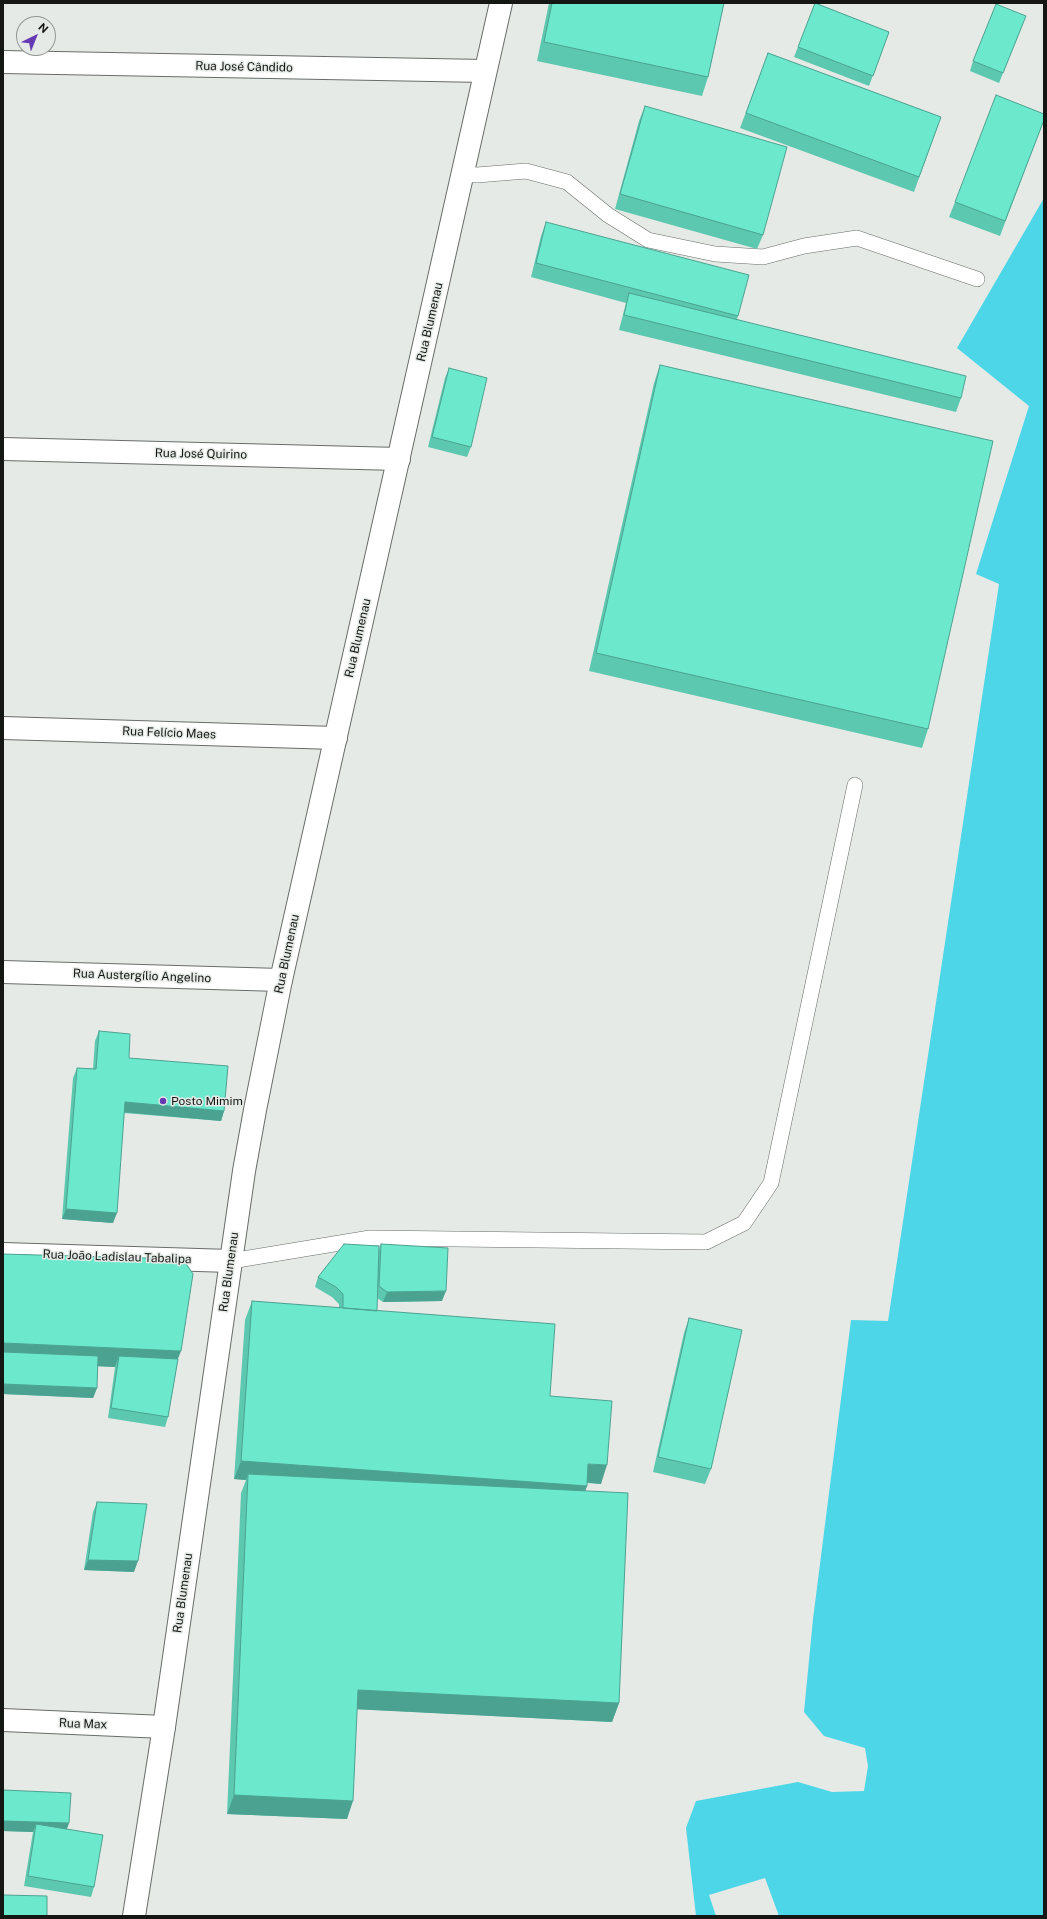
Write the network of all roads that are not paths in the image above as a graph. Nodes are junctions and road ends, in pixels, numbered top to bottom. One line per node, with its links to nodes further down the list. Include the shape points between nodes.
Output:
1 (501, 3): 3 (main road, Rua Blumenau)
2 (3, 62): 3 (main road, Rua José Cândido)
3 (485, 71): 4 (main road, Rua Blumenau)
4 (463, 174): 5 (lane, via 526,171 567,182 608,215 648,240 715,254 762,257 804,246 857,238); 7 (main road, Rua Blumenau)
5 (977, 279)
6 (3, 449): 7 (main road, Rua José Quirino)
7 (398, 459): 9 (main road, Rua Blumenau)
8 (3, 728): 9 (main road, Rua Felício Maes)
9 (336, 738): 12 (main road, Rua Blumenau)
10 (855, 785): 14 (lane, via 771,1183 744,1223 706,1242 370,1238)
11 (3, 972): 12 (main road, Rua Austergílio Angelino)
12 (281, 980): 14 (main road, Rua Blumenau, via 246,1163)
13 (3, 1254): 14 (main road, Rua João Ladislau Tabalipa)
14 (231, 1261): 16 (main road, Rua Blumenau)
15 (3, 1720): 16 (main road, Rua Max)
16 (164, 1726): 17 (main road, Rua Blumenau)
17 (134, 1916)

